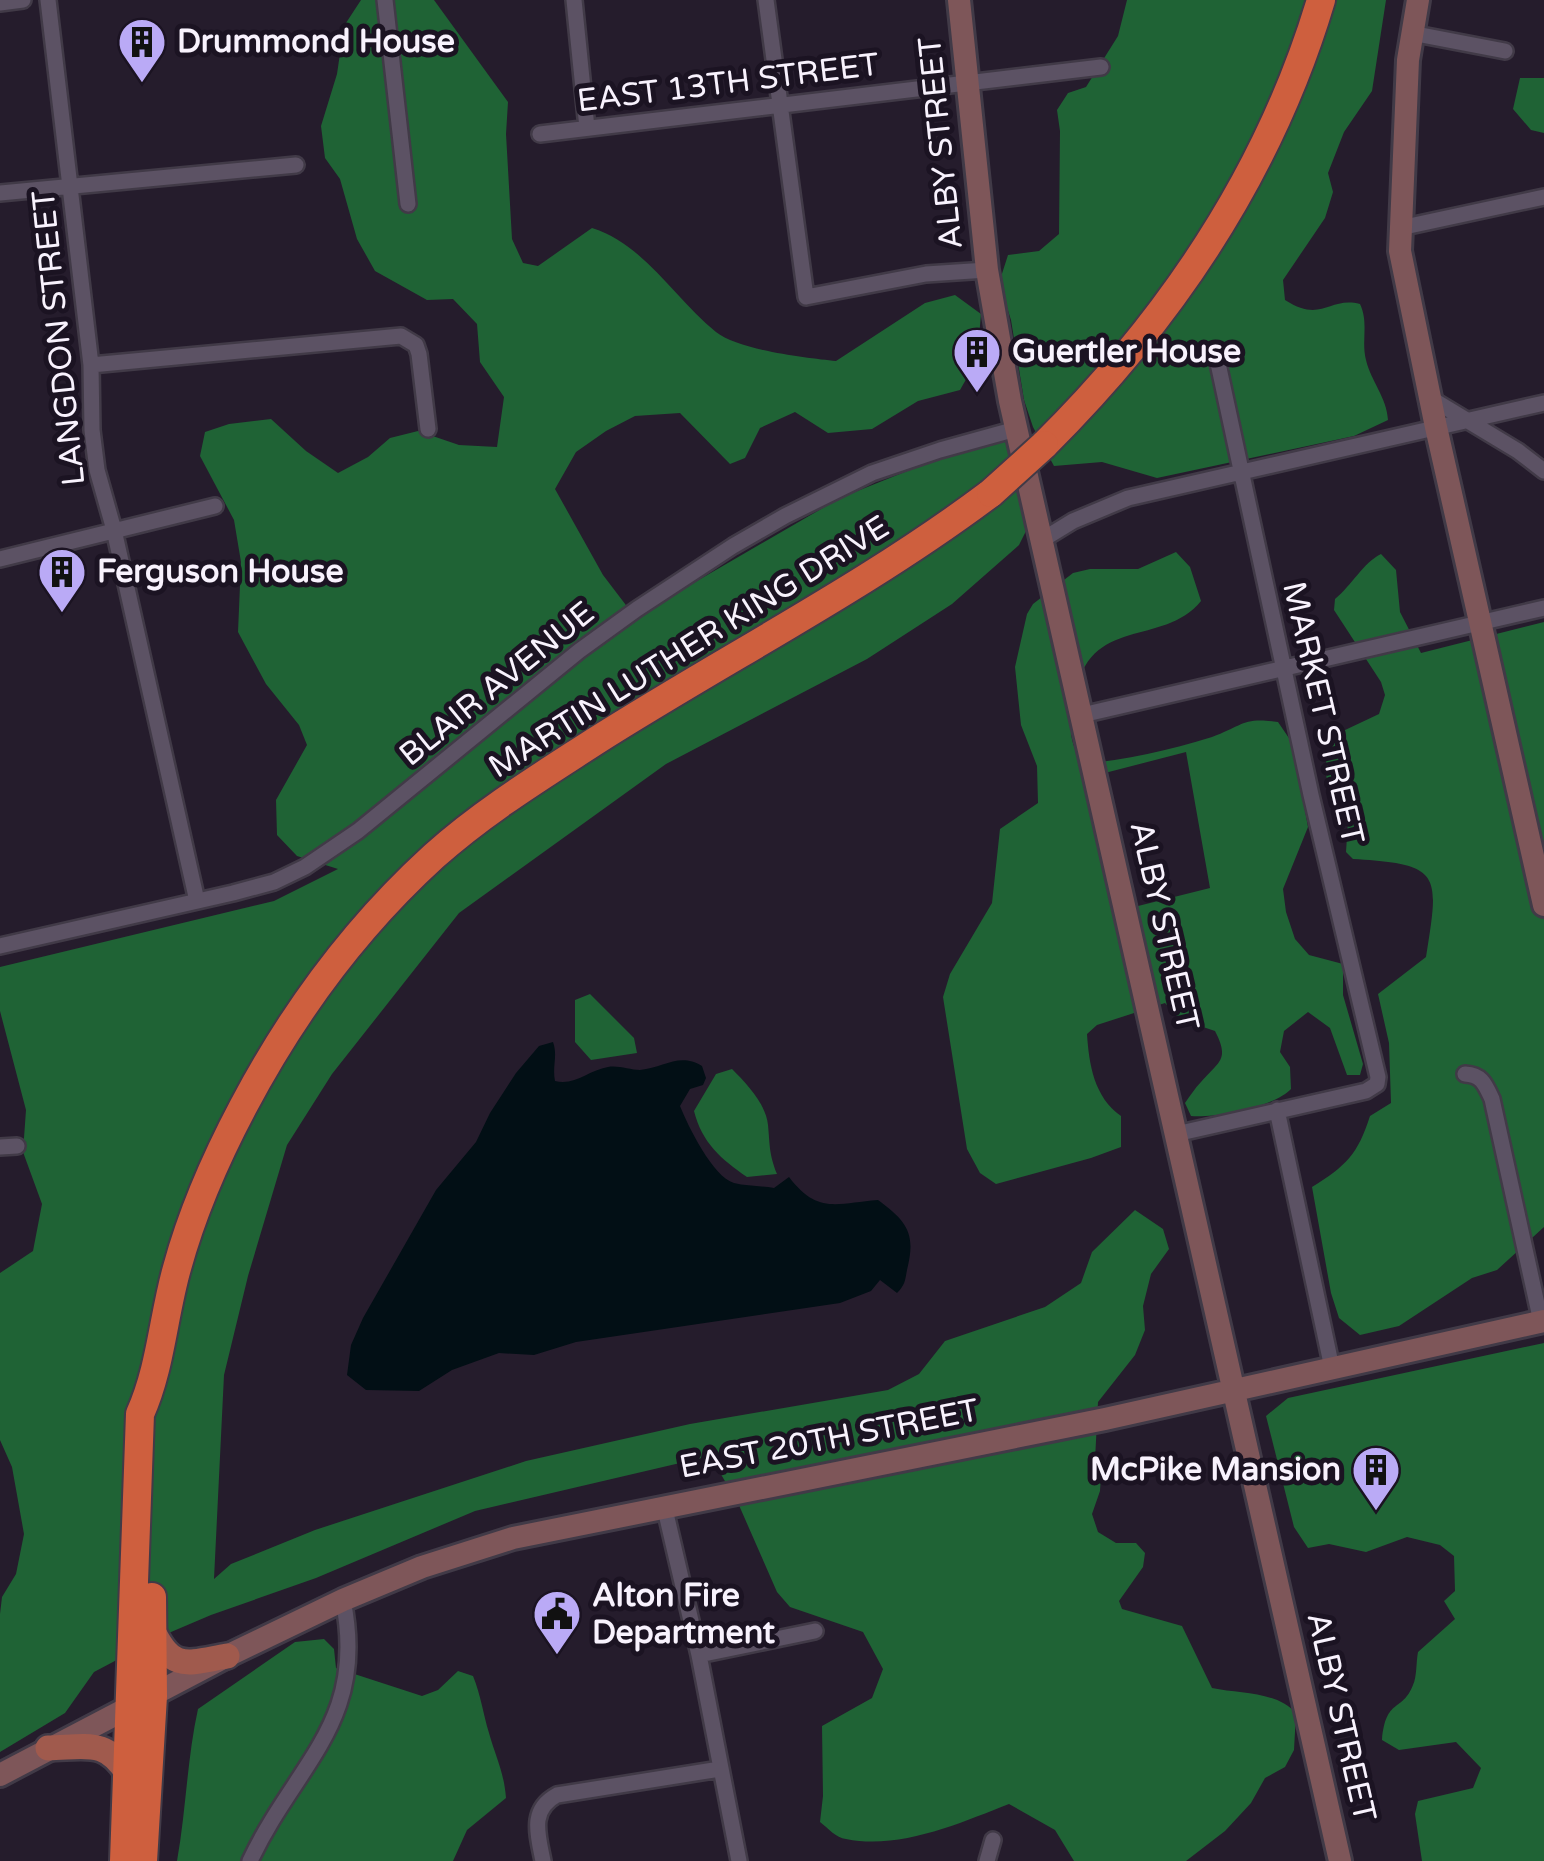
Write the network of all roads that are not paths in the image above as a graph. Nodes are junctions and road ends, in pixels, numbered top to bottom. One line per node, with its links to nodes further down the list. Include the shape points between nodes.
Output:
1 (23, 0): 9 (street)
2 (48, 0): 18 (street, LANGDON STREET)
3 (384, 0): 21 (street)
4 (574, 0): 15 (street)
5 (766, 0): 14 (street)
6 (959, 0): 13 (street, ALBY STREET)
7 (1320, 0): 50 (highway, MARTIN LUTHER KING DRIVE, bridge, via 1281,109 1212,240 1116,370 1044,445 914,548 477,822 400,889 344,952 229,1135 184,1243)
8 (1418, 0): 10 (street)
9 (0, 2)
10 (1411, 33): 11 (street); 22 (street)
11 (1505, 51)
12 (1101, 67): 13 (street, EAST 13TH STREET)
13 (967, 82): 14 (street, EAST 13TH STREET); 23 (street, ALBY STREET)
14 (779, 104): 15 (street, EAST 13TH STREET); 23 (street, via 806,297 926,274)
15 (587, 128): 16 (street, EAST 13TH STREET)
16 (540, 134)
17 (296, 165): 18 (street)
18 (70, 185): 19 (street); 25 (street, LANGDON STREET)
19 (0, 193)
20 (1544, 197): 22 (street)
21 (408, 204)
22 (1400, 228): 26 (street)
23 (987, 270): 31 (street, ALBY STREET)
24 (1216, 354): 33 (street, MARKET STREET)
25 (91, 365): 30 (street, via 382,336 409,339 419,354); 35 (street, LANGDON STREET, via 97,470)
26 (1430, 398): 28 (street); 29 (street)
27 (1544, 404): 28 (street)
28 (1467, 420): 29 (street); 32 (street)
29 (1436, 427): 33 (street); 39 (street)
30 (428, 430)
31 (1016, 430): 36 (street, ALBY STREET); 42 (street, BLAIR AVENUE, via 906,460 784,516 594,640 328,854 274,882)
32 (1544, 470)
33 (1240, 472): 36 (street, via 1107,504); 40 (street, MARKET STREET)
34 (214, 506): 35 (street)
35 (114, 530): 37 (street); 42 (street, LANGDON STREET)
36 (1042, 540): 41 (street, ALBY STREET)
37 (0, 559)
38 (1544, 608): 39 (street)
39 (1480, 624): 40 (street); 43 (street)
40 (1285, 670): 41 (street); 46 (street, MARKET STREET, via 1377,1084)
41 (1082, 715): 47 (street, ALBY STREET)
42 (197, 901): 44 (street, BLAIR AVENUE)
43 (1544, 906)
44 (0, 943)
45 (1465, 1074): 48 (street, via 1484,1080 1492,1099)
46 (1276, 1110): 47 (street); 49 (street)
47 (1176, 1134): 51 (street, ALBY STREET)
48 (1543, 1321): 49 (street, EAST 20TH STREET)
49 (1332, 1368): 51 (street, EAST 20TH STREET)
50 (152, 1386): 54 (highway); 58 (highway, via 140,1414)
51 (1234, 1392): 52 (street, EAST 20TH STREET); 70 (street, ALBY STREET)
52 (664, 1505): 53 (street, EAST 20TH STREET, via 513,1538); 56 (street)
53 (343, 1600): 57 (street, EAST 20TH STREET); 66 (street, via 350,1644 337,1714)
54 (152, 1629): 57 (main road, via 166,1655 178,1662); 58 (highway)
55 (815, 1632): 56 (street)
56 (699, 1655): 60 (street)
57 (228, 1656): 58 (street, EAST 20TH STREET)
58 (142, 1702): 59 (street, EAST 20TH STREET); 62 (highway); 65 (highway)
59 (48, 1748): 61 (street, EAST 20TH STREET); 62 (main road, via 100,1747)
60 (720, 1770): 67 (street, via 557,1796 540,1808); 68 (street)
61 (0, 1775)
62 (128, 1776): 64 (highway)
63 (993, 1840): 69 (street)
64 (124, 1861)
65 (143, 1861)
66 (250, 1861)
67 (543, 1861)
68 (740, 1861)
69 (987, 1861)
70 (1340, 1861)

